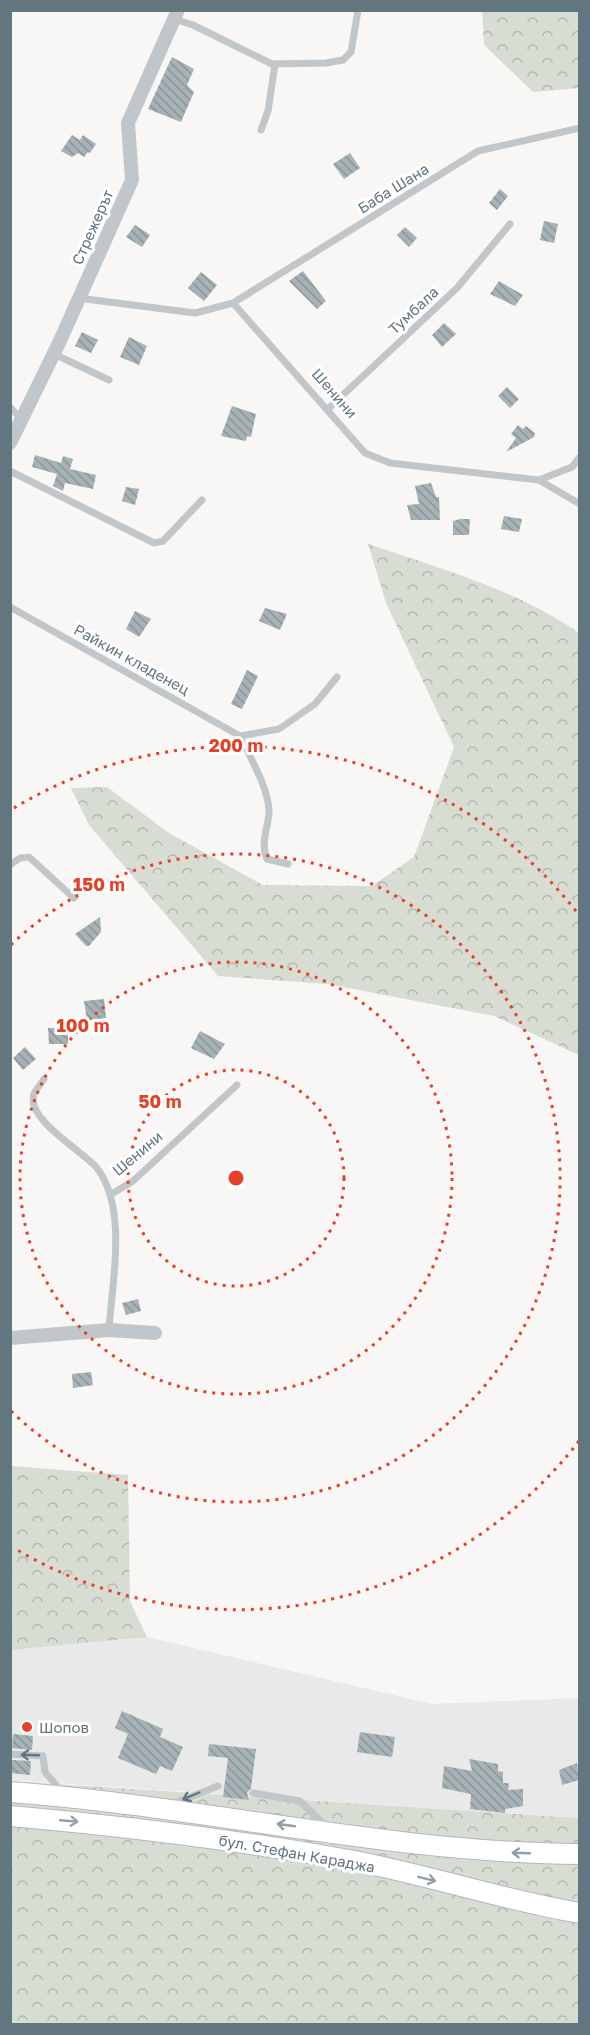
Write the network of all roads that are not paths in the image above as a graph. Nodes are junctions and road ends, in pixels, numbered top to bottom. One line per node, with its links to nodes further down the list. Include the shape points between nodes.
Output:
1 (358, 10): 3 (lane, via 356,39 348,57 326,63)
2 (176, 15): 3 (lane); 7 (street, Стрежерът, via 128,123 132,180)
3 (275, 64): 5 (lane)
4 (579, 128): 8 (lane, Баба Шана, via 478,151)
5 (261, 130)
6 (510, 224): 12 (lane, Тумбала, via 457,288)
7 (78, 298): 8 (lane, via 195,313); 9 (street, Стрежерът)
8 (233, 303): 12 (lane, Шенини)
9 (54, 354): 10 (lane); 13 (street, Стрежерът)
10 (109, 380)
11 (10, 407): 13 (lane)
12 (328, 410): 17 (lane, Шенини, via 365,453 375,459)
13 (22, 420): 14 (street, Стрежерът)
14 (10, 443)
15 (579, 457): 17 (lane, Шенини, via 572,467)
16 (10, 471): 18 (lane, via 154,543 163,541)
17 (539, 480): 19 (lane)
18 (202, 500)
19 (579, 504)
20 (10, 607): 22 (lane, Райкин кладенец)
21 (337, 677): 22 (lane, via 315,704 279,729)
22 (240, 736): 23 (lane, via 259,775 269,811 264,852 267,859)
23 (288, 864)
24 (10, 865): 25 (lane, via 29,857)
25 (74, 898)
26 (44, 1079): 28 (lane, Шенини, via 33,1095 33,1106 40,1118 97,1168)
27 (237, 1085): 28 (lane, Шенини, via 132,1181)
28 (110, 1195): 29 (lane, Шенини, via 116,1226)
29 (109, 1330): 30 (street); 31 (street)
30 (155, 1333)
31 (10, 1338)
32 (10, 1754): 36 (lane, one-way to 32, via 45,1772 43,1756)
33 (218, 1786): 37 (lane, one-way to 37)
34 (10, 1792): 36 (main road, бул. Стефан Караджа)
35 (253, 1793): 39 (lane, via 300,1801)
36 (66, 1796): 37 (main road, бул. Стефан Караджа)
37 (164, 1808): 39 (main road, бул. Стефан Караджа, one-way to 37)
38 (10, 1815): 42 (main road, бул. Стефан Караджа, one-way to 42, via 208,1837)
39 (332, 1832): 40 (main road, бул. Стефан Караджа)
40 (396, 1840): 41 (main road, бул. Стефан Караджа, one-way to 40, via 481,1852); 42 (main road)
41 (579, 1854)
42 (391, 1870): 43 (main road, бул. Стефан Караджа, one-way to 43)
43 (579, 1913)

